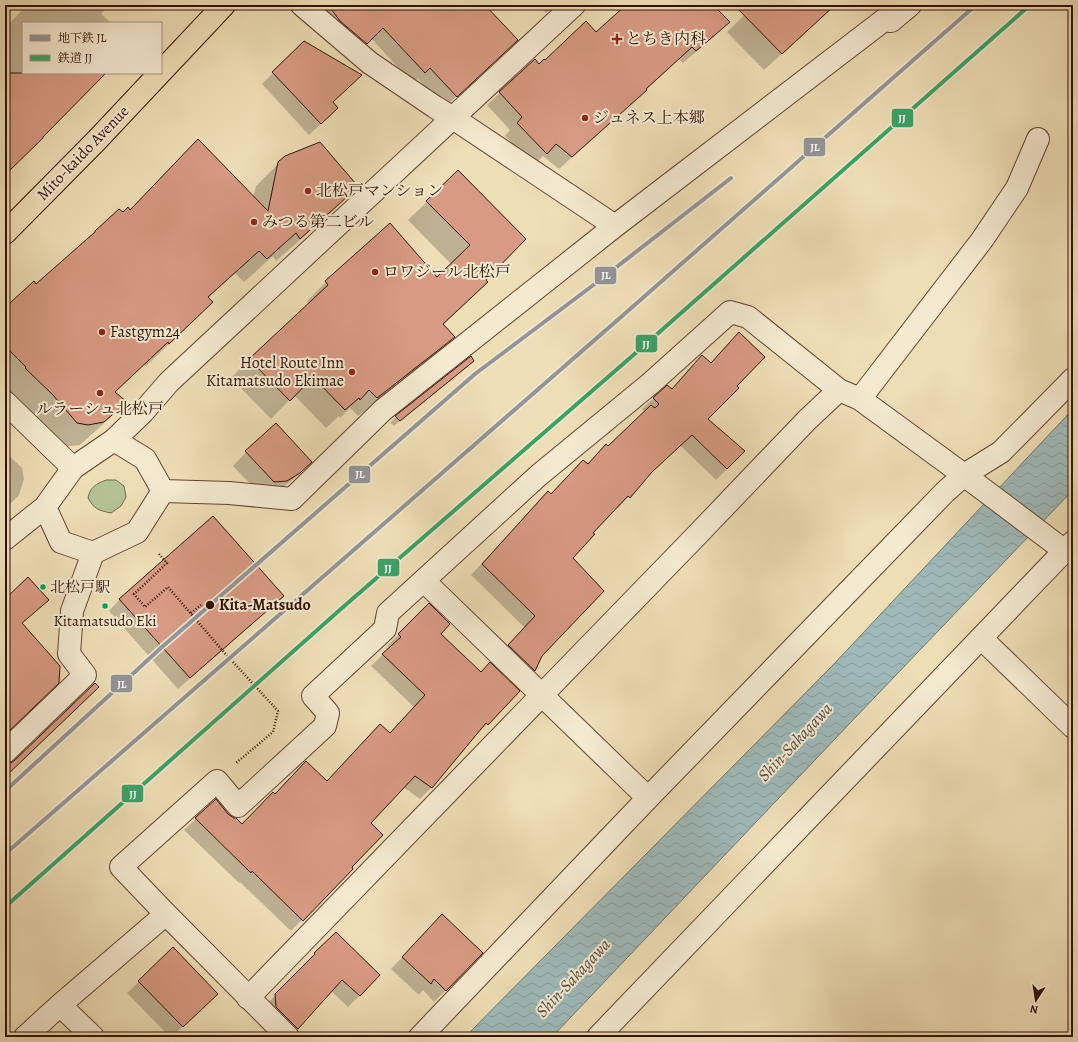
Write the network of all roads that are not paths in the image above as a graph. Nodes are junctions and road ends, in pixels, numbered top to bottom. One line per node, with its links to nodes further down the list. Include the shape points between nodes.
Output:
1 (224, 5): 5 (highway, Mito-kaido Avenue)
2 (302, 5): 7 (street, via 370,63)
3 (574, 5): 7 (street)
4 (910, 5): 9 (street, via 891,21 884,20)
5 (162, 72)
6 (160, 74): 10 (highway, Mito-kaido Avenue)
7 (453, 118): 9 (street); 15 (street, via 169,382 144,412)
8 (1038, 139): 13 (street, via 1017,188 982,240)
9 (615, 226): 18 (street, via 383,410 292,499 229,493)
10 (5, 233)
11 (1073, 379): 17 (street, via 1001,452)
12 (839, 390): 13 (street); 23 (street, via 748,317 730,312 651,383 538,475); 25 (street, via 807,420)
13 (860, 400): 17 (street)
14 (5, 402): 16 (street)
15 (114, 440): 16 (street); 18 (street, via 145,459)
16 (73, 468): 19 (street)
17 (964, 475): 21 (street); 28 (street)
18 (163, 491): 22 (street, via 137,532)
19 (45, 507): 20 (street); 22 (street, via 61,542)
20 (5, 539)
21 (1069, 546): 24 (street)
22 (92, 553): 27 (street, via 72,611 70,634 69,654 85,675)
23 (424, 581): 25 (street); 29 (street, via 388,613 386,629 313,696 328,713 325,726 238,806 217,781 121,867)
24 (981, 638): 26 (street); 36 (street)
25 (542, 696): 28 (street); 30 (street)
26 (1073, 727)
27 (5, 752)
28 (648, 798): 35 (street)
29 (166, 914): 30 (street); 31 (street)
30 (248, 998): 34 (street)
31 (60, 1004): 32 (street); 33 (street)
32 (25, 1037)
33 (93, 1037)
34 (288, 1037)
35 (420, 1037)
36 (598, 1037)

